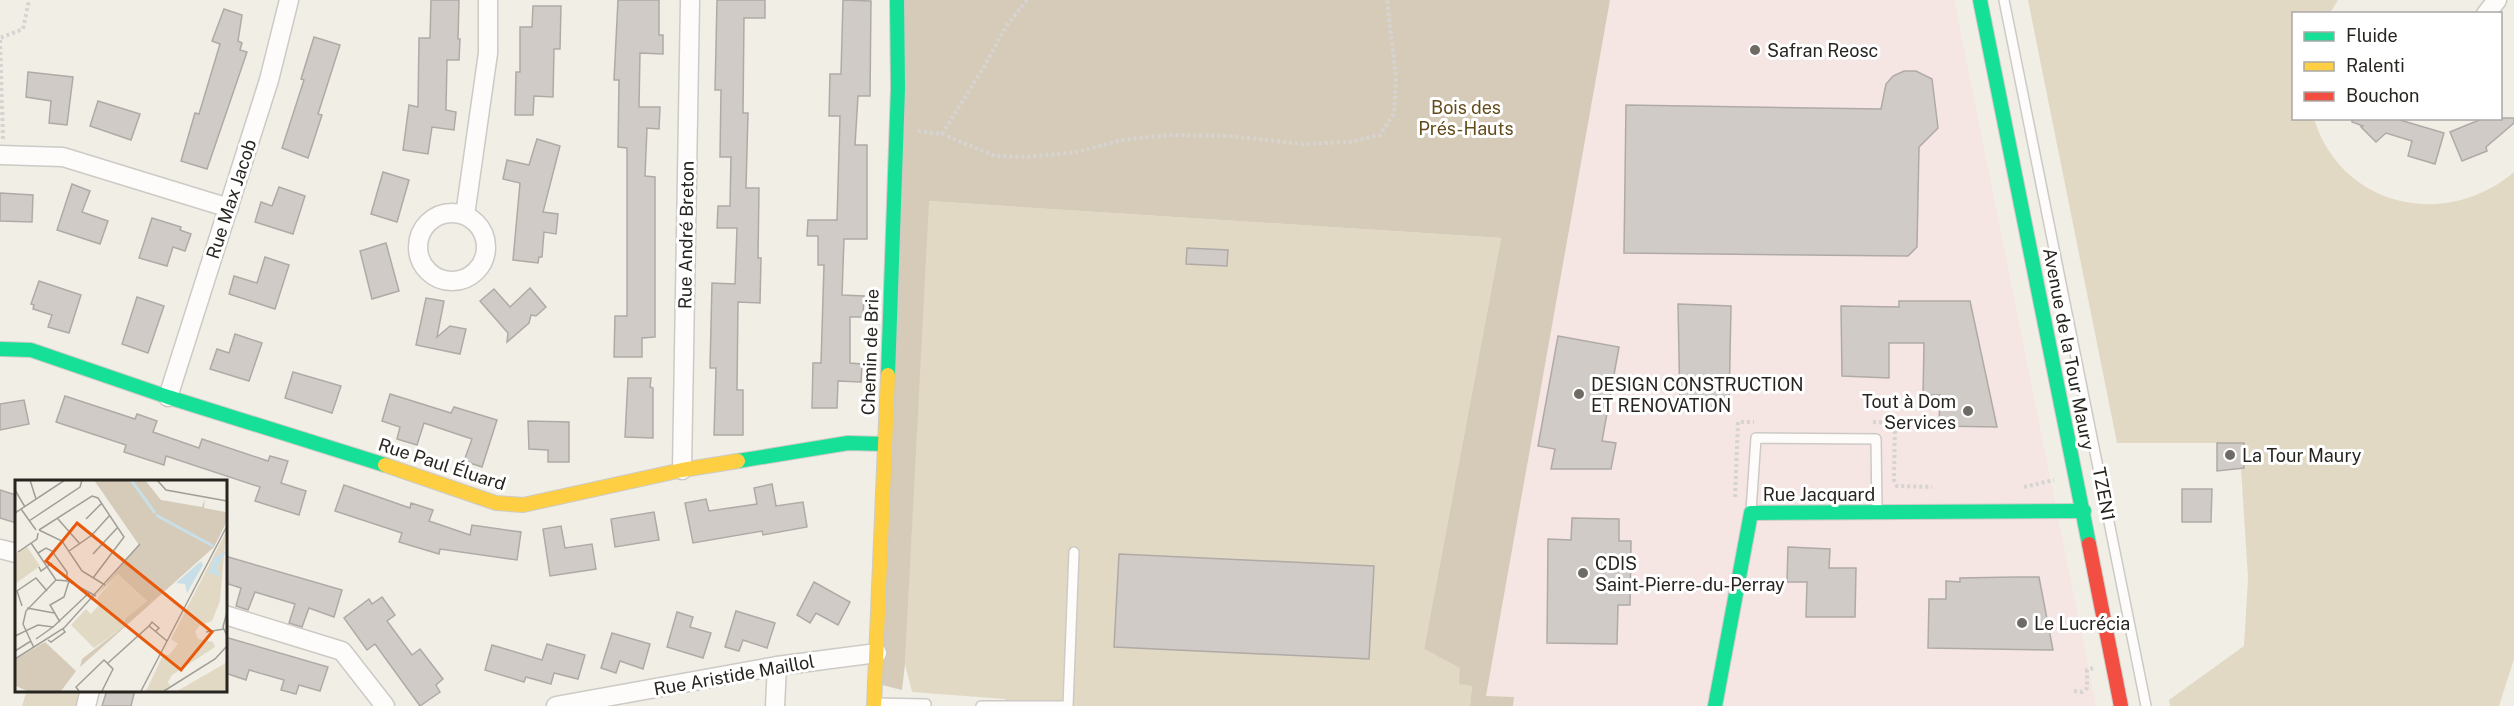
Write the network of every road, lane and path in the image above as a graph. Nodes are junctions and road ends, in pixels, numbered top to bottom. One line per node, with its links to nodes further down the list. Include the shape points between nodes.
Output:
1 (29, 0): 14 (path, via 23,29 0,38)
2 (289, 0): 15 (street, Rue Max Jacob)
3 (488, 0): 16 (street, via 488,53)
4 (690, 0): 20 (street, Rue André Breton)
5 (897, 0): 12 (street, Chemin de Brie)
6 (1027, 0): 13 (path, via 1006,25)
7 (1387, 0): 13 (path, via 1396,78 1394,114 1380,135 1350,142 1302,144 1231,136 1168,135 1028,157 995,156)
8 (1980, 0): 22 (street, Avenue de la Tour Maury)
9 (2004, 0): 44 (lane, TZEN1)
10 (2497, 0): 11 (street)
11 (2488, 12)
12 (896, 128): 13 (path); 19 (street, Chemin de Brie)
13 (942, 134)
14 (2, 155): 15 (street, via 63,157)
15 (229, 208): 18 (street, Rue Max Jacob)
16 (465, 215)
17 (0, 349): 18 (street, Rue Paul Éluard, via 31,350)
18 (168, 397): 20 (street, Rue Paul Éluard, via 496,503 523,505)
19 (884, 444): 20 (street, Rue Paul Éluard, via 849,443); 28 (street, Chemin de Brie)
20 (682, 470)
21 (1877, 512): 22 (street, Rue Jacquard); 23 (street, Rue Jacquard); 23 (lane, via 1876,439 1756,438)
22 (2084, 512): 43 (street, Avenue de la Tour Maury)
23 (1751, 513): 42 (street, Rue Jacquard)
24 (0, 549): 26 (street)
25 (1074, 552): 41 (lane)
26 (15, 554)
27 (226, 615): 36 (street, via 342,651)
28 (877, 653): 29 (street, Rue Aristide Maillol); 34 (street, Chemin de Brie)
29 (777, 666): 37 (street, Rue Aristide Maillol); 38 (street)
30 (2093, 668): 32 (path, via 2087,670 2087,688)
31 (90, 691): 35 (street)
32 (2074, 691)
33 (926, 704): 34 (lane)
34 (874, 705)
35 (86, 706)
36 (385, 706)
37 (556, 706)
38 (775, 706)
39 (981, 706): 40 (lane)
40 (1063, 706)
41 (1068, 706)
42 (1715, 706)
43 (2121, 706)
44 (2146, 706)

